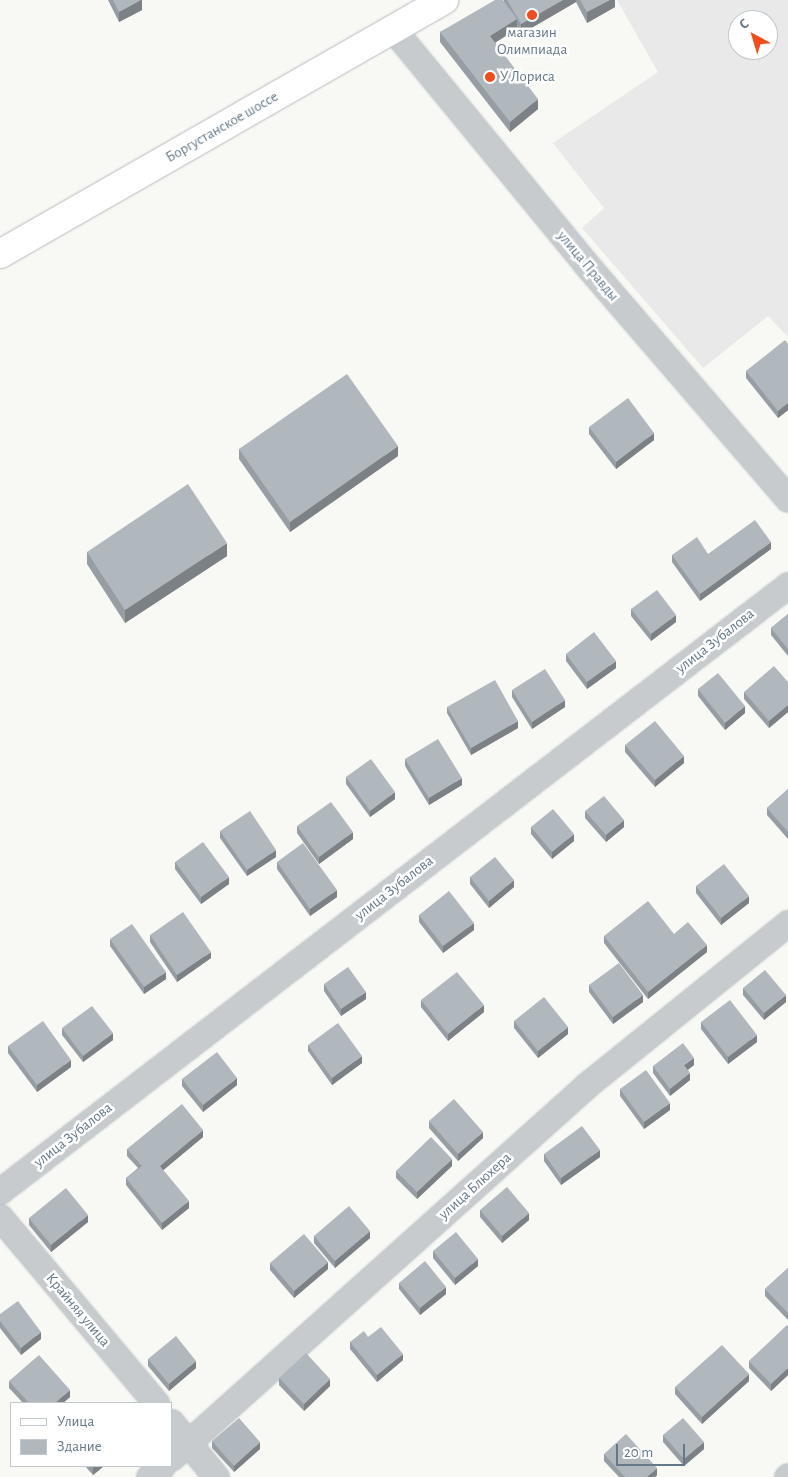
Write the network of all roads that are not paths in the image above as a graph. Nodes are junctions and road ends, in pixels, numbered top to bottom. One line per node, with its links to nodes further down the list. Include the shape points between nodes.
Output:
1 (444, 0): 2 (street, Боргустанское шоссе)
2 (393, 29): 3 (street, Боргустанское шоссе); 4 (street, улица Правды, via 584,263)
3 (0, 254)
4 (788, 499)
5 (788, 585): 7 (street, улица Зубалова)
6 (788, 923): 11 (street, улица Блюхера, via 587,1085)
7 (0, 1192)
8 (0, 1217): 9 (street, Крайняя улица)
9 (155, 1402)
10 (172, 1425): 11 (street)
11 (180, 1451): 14 (street)
12 (161, 1467): 13 (street)
13 (149, 1477)
14 (216, 1477)

